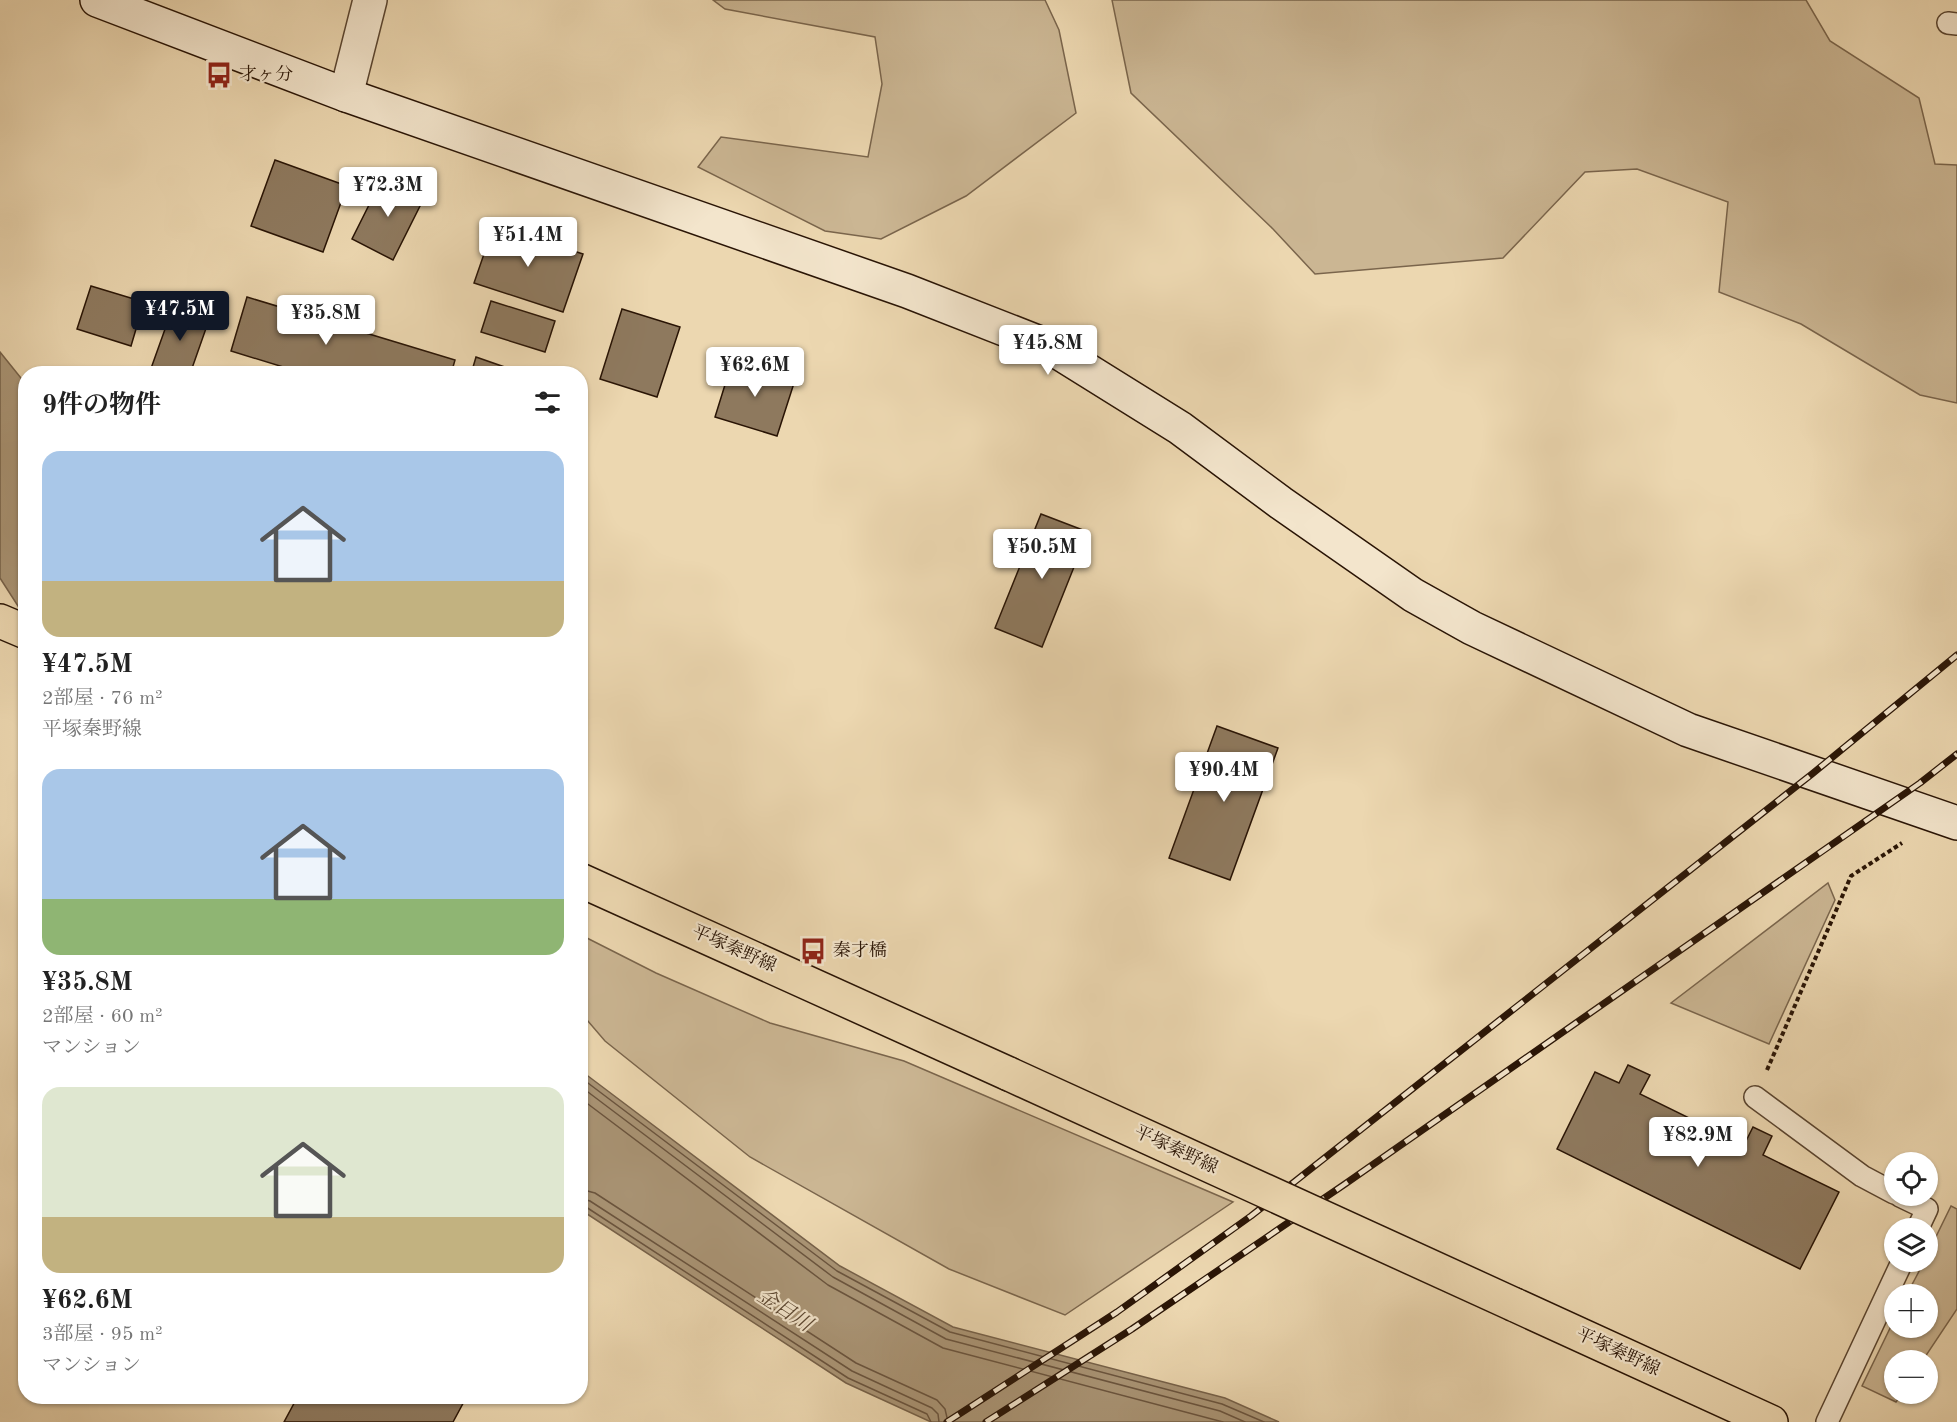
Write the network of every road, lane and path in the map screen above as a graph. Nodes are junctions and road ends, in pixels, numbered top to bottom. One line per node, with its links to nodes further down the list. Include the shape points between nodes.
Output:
1 (97, 0): 3 (street)
2 (370, 0): 3 (street)
3 (346, 95): 6 (street, via 896,287 1050,347 1180,428 1403,588 1472,628 1688,730)
4 (0, 621): 5 (main road)
5 (18, 629)
6 (1957, 823)
7 (1906, 841): 9 (path, via 1851,876)
8 (588, 884): 14 (main road, 平塚秦野線, bridge)
9 (1755, 1097): 10 (lane, via 1862,1176)
10 (1884, 1187)
11 (1921, 1206): 12 (lane, via 1927,1209)
12 (1923, 1218)
13 (1897, 1272): 15 (lane)
14 (1771, 1422)
15 (1827, 1422)

